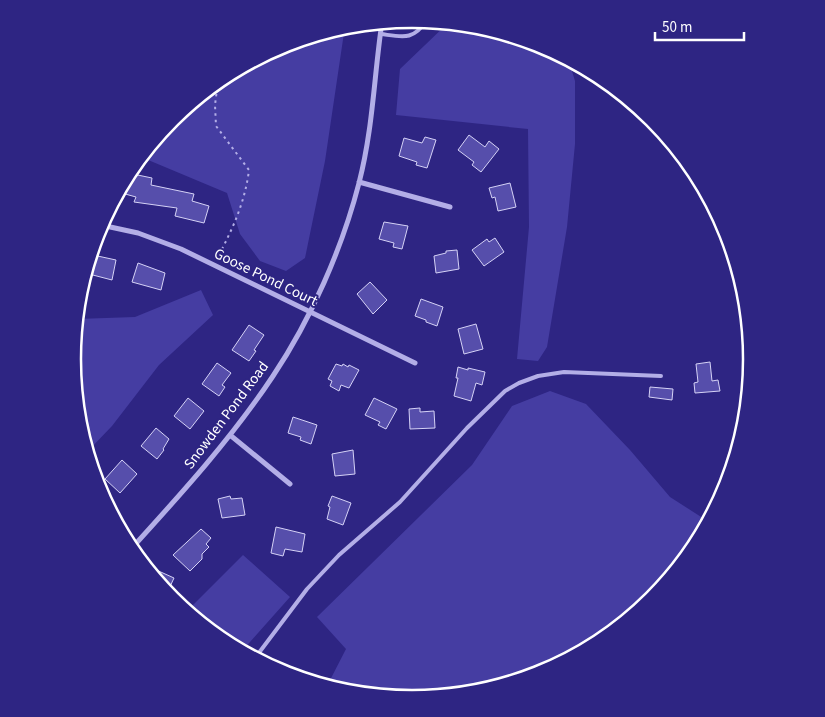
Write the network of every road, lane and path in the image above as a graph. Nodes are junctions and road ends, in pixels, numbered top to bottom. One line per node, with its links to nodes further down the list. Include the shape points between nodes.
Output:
1 (422, 28): 3 (lane, via 411,36)
2 (381, 29): 3 (street, Snowden Pond Road)
3 (381, 34): 5 (street, Snowden Pond Road)
4 (217, 92): 8 (path, via 216,126 249,170 238,217)
5 (360, 182): 6 (street); 9 (street, Snowden Pond Road, via 340,242)
6 (450, 206)
7 (109, 227): 8 (street, Goose Pond Court, via 158,240)
8 (213, 266): 9 (street, Goose Pond Court)
9 (310, 312): 10 (street, Goose Pond Court); 12 (street, Snowden Pond Road, via 274,375)
10 (415, 363)
11 (661, 376): 15 (lane, via 551,373 505,391 400,502 339,555 307,589)
12 (230, 435): 13 (street); 14 (street, Snowden Pond Road)
13 (290, 484)
14 (137, 542)
15 (260, 652)

